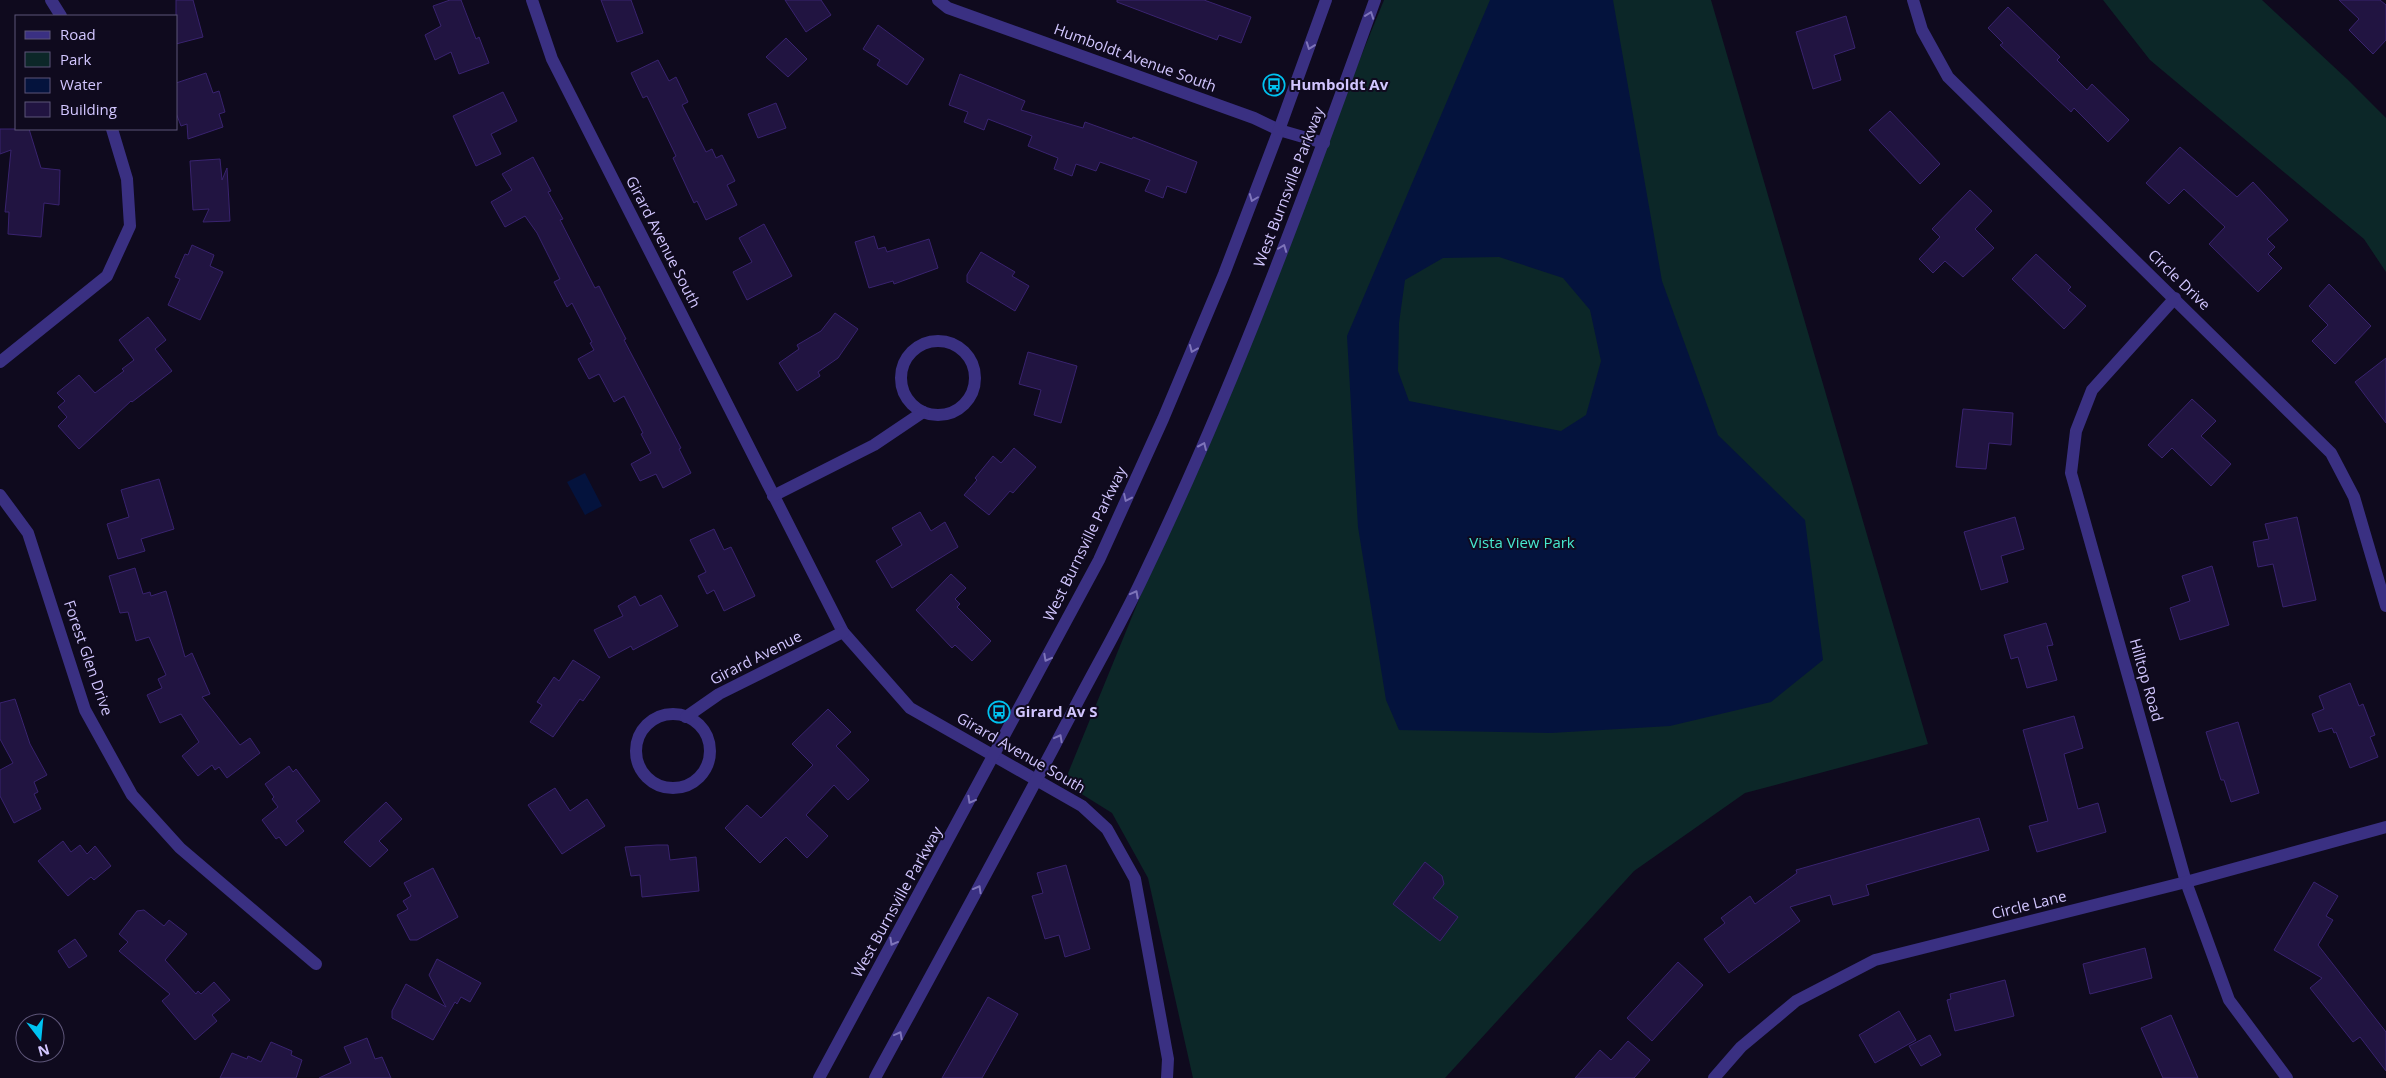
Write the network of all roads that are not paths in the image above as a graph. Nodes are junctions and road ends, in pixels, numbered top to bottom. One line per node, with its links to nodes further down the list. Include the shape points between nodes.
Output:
1 (51, 0): 7 (street)
2 (532, 0): 15 (street, Girard Avenue South, via 552,59)
3 (938, 0): 9 (street, Humboldt Avenue South, via 948,8 1254,118)
4 (1326, 0): 9 (street, West Burnsville Parkway, one-way to 9)
5 (1375, 0): 10 (street, West Burnsville Parkway, one-way to 5)
6 (1913, 0): 11 (street, Circle Drive, via 1922,30 1948,78)
7 (60, 15)
8 (112, 130): 12 (street, via 128,178 130,226 107,276)
9 (1279, 130): 10 (street, Humboldt Avenue South); 19 (street, West Burnsville Parkway, one-way to 19, via 1224,274 1159,428 1099,560)
10 (1324, 143): 20 (street, West Burnsville Parkway, one-way to 10, via 1143,578 1200,453)
11 (2175, 298): 16 (street, Circle Drive, via 2331,453 2354,497); 22 (street, Hilltop Road, via 2092,390 2076,430 2071,473)
12 (0, 362)
13 (923, 412): 13 (street, via 934,415 957,410 972,392 975,380 972,363 962,349 952,343 926,342 914,348 904,364 901,382 904,395); 15 (street, via 874,445)
14 (0, 495): 23 (street, Forest Glen Drive, via 28,533 85,710 132,795 180,848)
15 (773, 496): 17 (street, Girard Avenue South)
16 (2386, 606)
17 (843, 632): 18 (street, Girard Avenue, via 719,694); 19 (street, Girard Avenue South, via 910,708)
18 (686, 717): 18 (street, via 674,714 661,716 641,732 636,744 640,768 647,779 658,786 675,788 692,783 707,766 709,742 697,723)
19 (994, 757): 20 (street, Girard Avenue South); 24 (street, West Burnsville Parkway, one-way to 24)
20 (1037, 781): 25 (street, West Burnsville Parkway, one-way to 20); 26 (street, Girard Avenue South, via 1082,806 1107,828 1135,879 1168,1059)
21 (2386, 827): 22 (street, Circle Lane)
22 (2186, 882): 27 (street, Circle Lane, via 1875,960 1796,1001 1741,1047); 28 (street, Hilltop Road, via 2229,1000)
23 (316, 964)
24 (819, 1078)
25 (875, 1078)
26 (1167, 1078)
27 (1714, 1078)
28 (2288, 1078)

